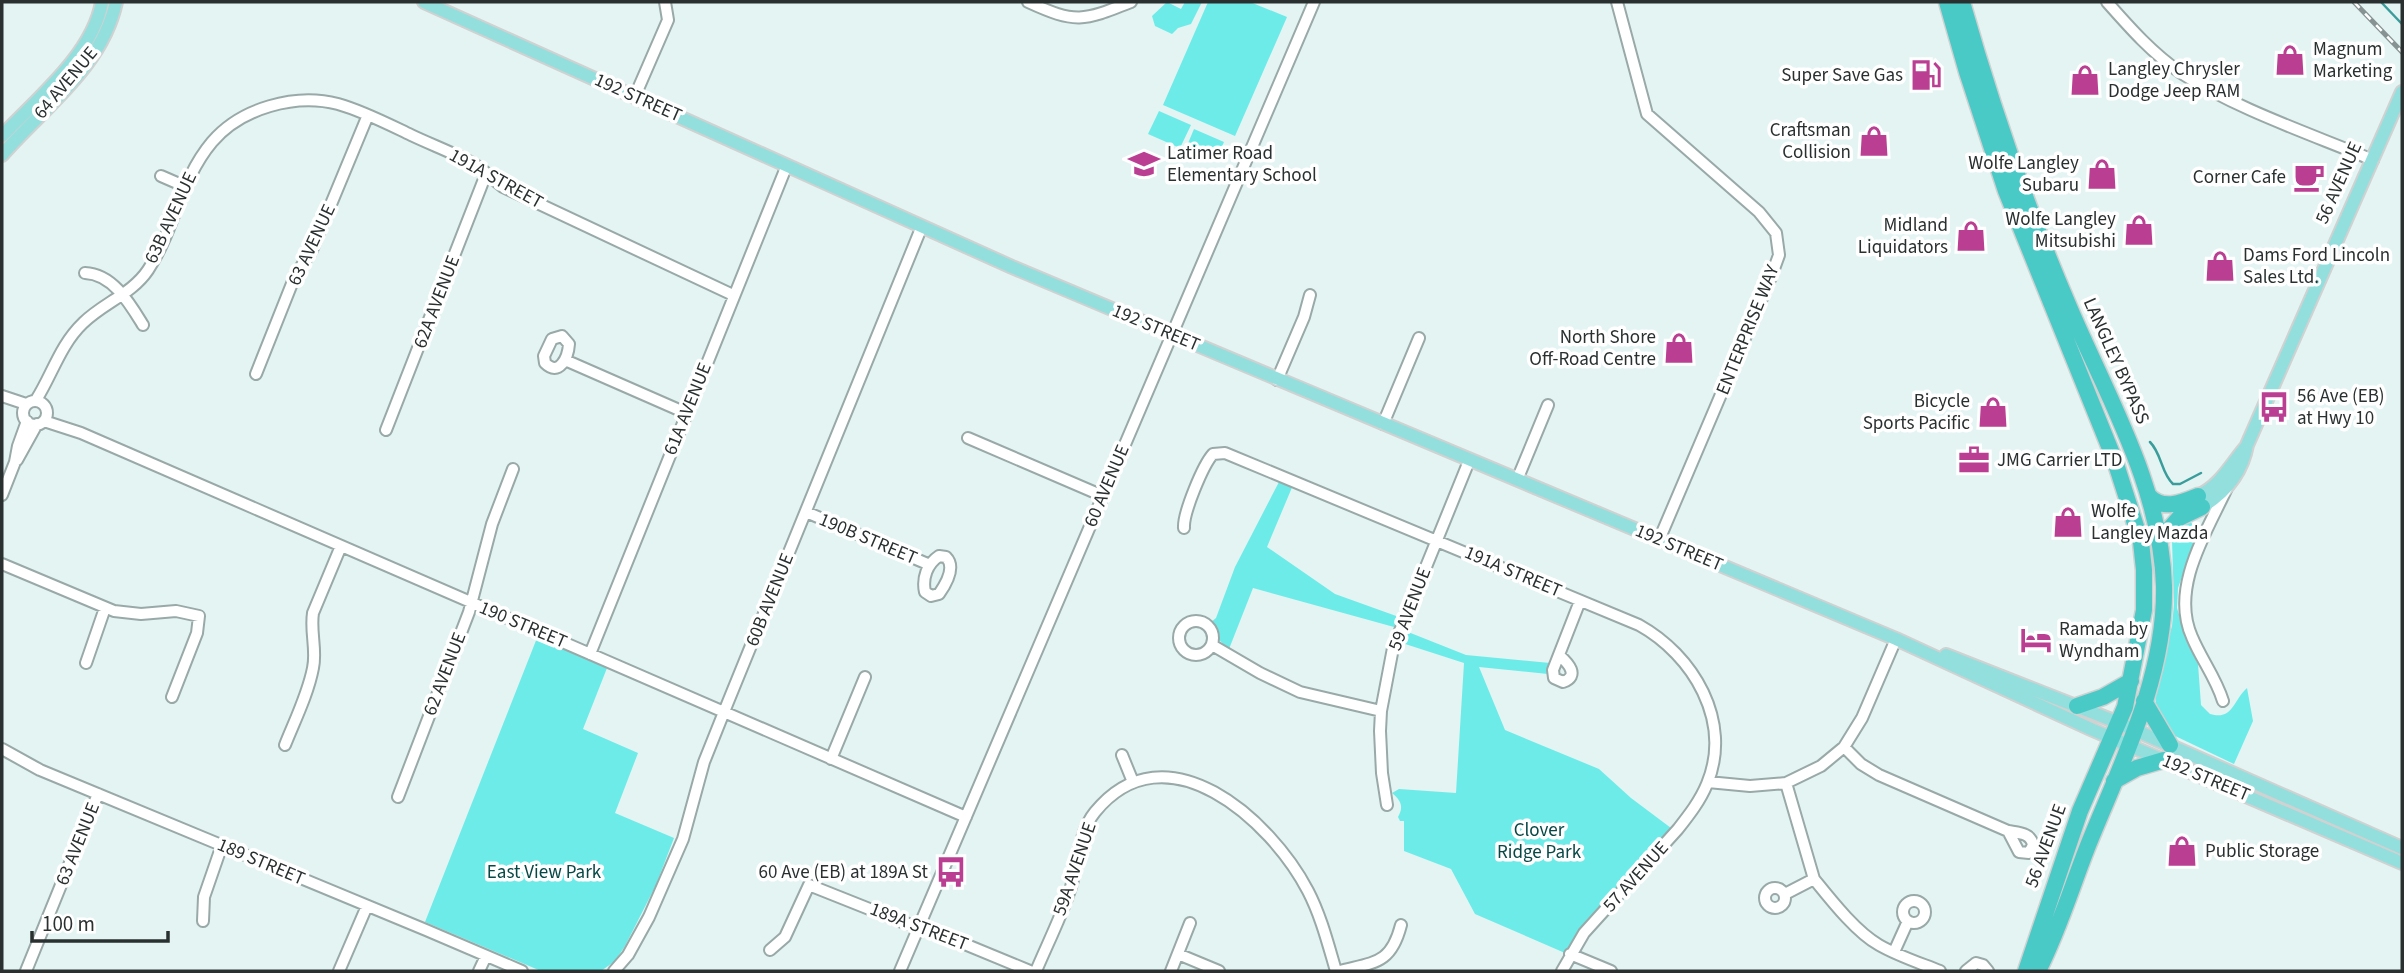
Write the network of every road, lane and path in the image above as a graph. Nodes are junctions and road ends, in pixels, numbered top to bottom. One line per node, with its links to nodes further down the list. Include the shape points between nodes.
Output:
1 (102, 2): 16 (main road, 64 AVENUE, via 76,57)
2 (116, 2): 17 (main road, 64 AVENUE, via 88,63)
3 (424, 2): 13 (main road, 192 STREET)
4 (665, 2): 13 (street, via 668,20)
5 (1028, 2): 6 (street, via 1082,19)
6 (1131, 2)
7 (1314, 2): 29 (street, 60 AVENUE)
8 (1617, 2): 53 (street, ENTERPRISE WAY, via 1647,114 1759,212 1776,233 1779,255)
9 (1947, 2): 68 (highway, LANGLEY BYPASS, via 2006,191 2103,425 2133,511 2145,582)
10 (1962, 2): 47 (highway, LANGLEY BYPASS, via 2034,222)
11 (2108, 2): 18 (street, via 2156,53 2214,92)
12 (2402, 92): 18 (main road, 56 AVENUE)
13 (635, 96): 19 (main road, 192 STREET)
14 (250, 113): 15 (street, 191A STREET, via 310,100); 22 (street, 63B AVENUE, via 213,140)
15 (368, 115): 20 (street, 191A STREET); 32 (street, 63 AVENUE)
16 (2, 136)
17 (2, 155)
18 (2372, 160): 41 (main road, 56 AVENUE)
19 (787, 165): 23 (main road, 192 STREET); 26 (street, 61A AVENUE)
20 (486, 174): 26 (street, 191A STREET, via 503,187); 39 (street, 62A AVENUE)
21 (161, 176): 22 (street)
22 (184, 186): 25 (street, 63B AVENUE, via 155,258 134,287)
23 (922, 226): 29 (main road, 192 STREET); 50 (street, 60B AVENUE)
24 (85, 273): 25 (street, via 100,276)
25 (122, 295): 28 (street); 36 (street, 63B AVENUE, via 75,332 58,358)
26 (733, 295): 37 (street, 61A AVENUE)
27 (1310, 295): 33 (street)
28 (143, 325)
29 (1171, 335): 33 (main road, 192 STREET); 48 (street, 60 AVENUE)
30 (1419, 338): 38 (street)
31 (565, 360): 37 (street)
32 (256, 374)
33 (1277, 380): 38 (main road, 192 STREET)
34 (2, 398): 36 (street, 190 STREET)
35 (1548, 405): 44 (street)
36 (36, 413): 46 (street, 63B AVENUE, via 25,449); 56 (street, 190 STREET)
37 (686, 413): 64 (street, 61A AVENUE)
38 (1383, 424): 42 (main road, 192 STREET)
39 (386, 430)
40 (968, 438): 48 (street)
41 (2247, 445): 45 (main road, 56 AVENUE, via 2245,459); 49 (main road, 56 AVENUE)
42 (1469, 461): 44 (main road, 192 STREET); 52 (street, 59 AVENUE)
43 (513, 469): 60 (street, 62 AVENUE, via 492,524)
44 (1517, 480): 53 (main road, 192 STREET)
45 (2228, 486): 49 (main road, 56 AVENUE); 54 (street, 56 AVENUE)
46 (2, 495)
47 (2148, 495): 49 (highway, via 2164,505); 55 (highway, LANGLEY BYPASS)
48 (1103, 496): 89 (street, 60 AVENUE)
49 (2200, 502): 54 (street, 56 AVENUE, via 2206,524); 55 (highway)
50 (806, 512): 58 (street, 190B STREET); 74 (street, 60B AVENUE)
51 (1184, 528): 52 (street, 191A STREET, via 1207,462 1213,454 1225,453)
52 (1436, 539): 59 (street, 191A STREET); 73 (street, 59 AVENUE, via 1393,648)
53 (1659, 540): 62 (main road, 192 STREET)
54 (2203, 540): 71 (street, 56 AVENUE, via 2185,584 2184,613)
55 (2160, 541): 70 (highway, LANGLEY BYPASS, via 2163,626)
56 (341, 546): 60 (street, 190 STREET); 76 (street, via 313,613 314,665)
57 (2, 564): 61 (street)
58 (930, 565)
59 (1580, 601): 65 (street); 84 (street, 191A STREET, via 1648,630 1693,673 1713,721)
60 (471, 603): 64 (street, 190 STREET); 87 (street, 62 AVENUE)
61 (105, 608): 66 (street); 69 (street, via 126,614 176,611 200,616)
62 (1896, 639): 72 (main road, 192 STREET); 75 (main road, 192 STREET); 77 (street, via 1862,718)
63 (1212, 645): 73 (street, via 1300,692)
64 (590, 654): 74 (street, 190 STREET)
65 (1560, 656)
66 (86, 663)
67 (865, 677): 81 (street)
68 (2131, 681): 72 (highway); 75 (highway, LANGLEY BYPASS)
69 (172, 697)
70 (2144, 701): 75 (highway, LANGLEY BYPASS); 79 (highway)
71 (2223, 701)
72 (2077, 706): 75 (main road, 192 STREET)
73 (1381, 711): 88 (street, 59 AVENUE)
74 (724, 713): 81 (street, 190 STREET); 111 (street, 60B AVENUE, via 683,839 649,917)
75 (2123, 734): 79 (main road, 192 STREET); 82 (highway, 56 AVENUE); 123 (highway, 56 AVENUE, via 2073,833)
76 (285, 745)
77 (1844, 747): 85 (street, via 1821,766); 90 (street, via 1879,775)
78 (2, 749): 86 (street, 189 STREET, via 27,765)
79 (2167, 752): 82 (highway); 92 (main road, 192 STREET); 93 (main road, 192 STREET)
80 (1122, 755): 83 (street)
81 (831, 759): 89 (street, 190 STREET)
82 (2114, 781): 124 (highway, 56 AVENUE)
83 (1133, 782): 114 (street, 59A AVENUE, via 1108,798 1091,818 1069,893); 117 (street, via 1162,776 1195,783 1226,800 1261,829 1299,876)
84 (1708, 782): 85 (street); 105 (street, 57 AVENUE, via 1678,830)
85 (1786, 783): 94 (street)
86 (98, 794): 91 (street, 189 STREET); 107 (street, 63 AVENUE)
87 (398, 797)
88 (1387, 806)
89 (966, 817): 101 (street, 60 AVENUE)
90 (2008, 831)
91 (222, 845): 96 (street, 189 STREET); 97 (street, via 204,897)
92 (2402, 848)
93 (2402, 863)
94 (1814, 878): 95 (street); 103 (street, via 1868,938)
95 (1785, 894)
96 (367, 906): 106 (street, 189 STREET); 108 (street)
97 (203, 921)
98 (1908, 921): 103 (street)
99 (1189, 923): 104 (street)
100 (1401, 925): 117 (street, via 1396,942 1382,959)
101 (919, 927): 102 (street, 189A STREET, via 808,885 785,937); 112 (street, 60 AVENUE); 113 (street, 189A STREET)
102 (770, 950)
103 (1894, 951): 120 (street)
104 (1178, 954): 115 (street); 116 (street)
105 (1570, 954): 118 (street, 57 AVENUE); 119 (street)
106 (486, 956): 109 (street); 110 (street, 189 STREET)
107 (26, 971)
108 (339, 971)
109 (480, 971)
110 (522, 971)
111 (614, 971)
112 (900, 971)
113 (1030, 971)
114 (1036, 971)
115 (1171, 971)
116 (1219, 971)
117 (1338, 971)
118 (1562, 971)
119 (1611, 971)
120 (1940, 971)
121 (1966, 971): 122 (street, via 1976,963)
122 (1988, 971)
123 (2026, 971)
124 (2038, 971)

